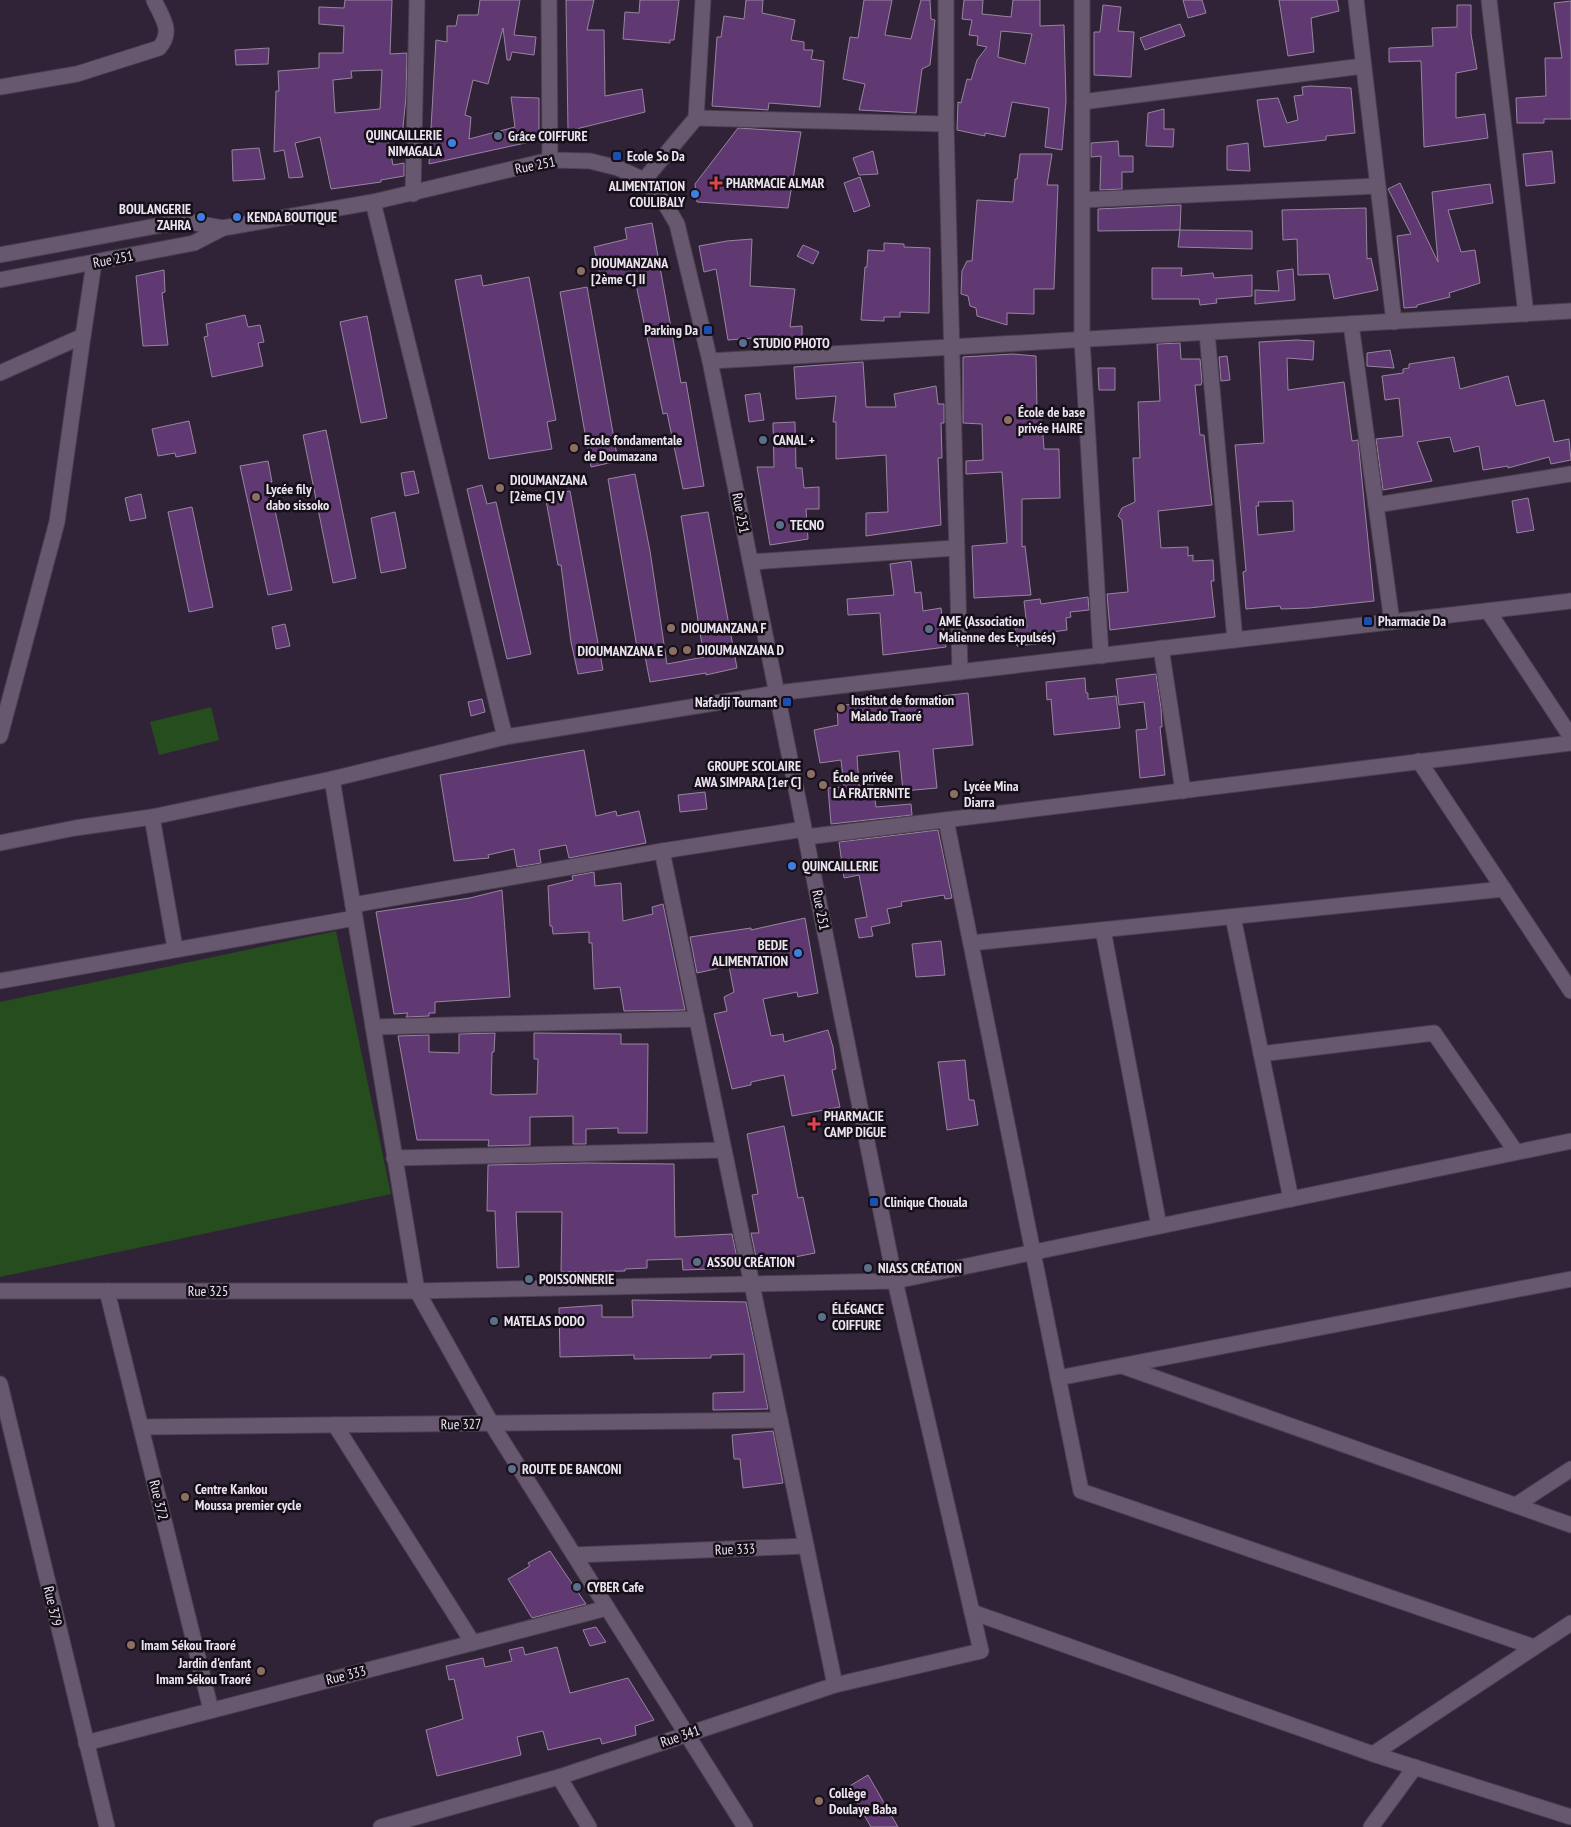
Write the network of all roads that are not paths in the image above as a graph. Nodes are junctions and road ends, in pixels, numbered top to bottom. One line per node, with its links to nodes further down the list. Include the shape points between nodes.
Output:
1 (154, 0): 10 (street, via 167,29 166,40 159,48 77,74)
2 (417, 0): 17 (street)
3 (549, 0): 14 (street)
4 (703, 0): 12 (street)
5 (946, 0): 13 (street)
6 (1082, 0): 11 (street)
7 (1356, 0): 9 (street)
8 (1488, 0): 25 (street)
9 (1363, 66): 11 (street); 16 (street)
10 (0, 87)
11 (1082, 102): 18 (street)
12 (696, 118): 13 (street); 15 (street)
13 (946, 124): 31 (street)
14 (550, 160): 15 (street, Rue 251, via 590,161 618,168); 17 (street, Rue 251)
15 (644, 180): 32 (street, Rue 251, via 664,202 677,224)
16 (1377, 186): 18 (street); 26 (street)
17 (413, 194): 19 (street, Rue 251)
18 (1082, 200): 30 (street)
19 (373, 202): 20 (street, Rue 251); 47 (street)
20 (223, 228): 21 (street, Rue 251, via 190,222 167,224); 22 (street, Rue 251, via 194,243)
21 (0, 255)
22 (94, 264): 23 (street, Rue 251); 29 (street)
23 (0, 280)
24 (1571, 311): 25 (street)
25 (1526, 314): 26 (street)
26 (1394, 322): 27 (street)
27 (1352, 324): 28 (street); 35 (street)
28 (1207, 333): 30 (street); 41 (street)
29 (83, 336): 33 (street); 46 (street, via 57,522)
30 (1082, 340): 31 (street); 43 (street)
31 (951, 347): 32 (street); 36 (street)
32 (710, 362): 37 (street, Rue 251)
33 (0, 373)
34 (1571, 474): 35 (street)
35 (1376, 505): 40 (street)
36 (955, 548): 37 (street); 44 (street)
37 (750, 562): 45 (street, Rue 251)
38 (1571, 601): 39 (street)
39 (1488, 611): 40 (street); 48 (street)
40 (1392, 622): 41 (street)
41 (1235, 640): 42 (street)
42 (1162, 648): 43 (street); 52 (street)
43 (1102, 656): 44 (street)
44 (960, 672): 45 (street)
45 (777, 693): 47 (street); 55 (street, Rue 251)
46 (0, 736)
47 (505, 737): 51 (street)
48 (1571, 737)
49 (1571, 742): 50 (street)
50 (1420, 761): 52 (street); 58 (street)
51 (332, 779): 53 (street); 59 (street)
52 (1182, 791): 54 (street)
53 (152, 817): 56 (street); 63 (street)
54 (946, 820): 55 (street); 62 (street)
55 (805, 833): 57 (street); 77 (street, Rue 251)
56 (0, 843)
57 (662, 850): 59 (street); 66 (street)
58 (1504, 889): 60 (street); 65 (street)
59 (354, 911): 63 (street); 67 (street)
60 (1233, 916): 61 (street); 68 (street)
61 (1103, 930): 62 (street); 74 (street)
62 (971, 943): 75 (street)
63 (175, 948): 64 (street)
64 (0, 981)
65 (1571, 991)
66 (697, 1019): 67 (street); 70 (street)
67 (373, 1027): 72 (street)
68 (1261, 1054): 71 (street, via 1434,1033); 73 (street)
69 (1571, 1141): 71 (street, Rue 325)
70 (724, 1150): 72 (street); 78 (street)
71 (1516, 1152): 73 (street, Rue 325)
72 (394, 1158): 81 (street)
73 (1291, 1199): 74 (street, Rue 325)
74 (1159, 1226): 75 (street, Rue 325)
75 (1033, 1253): 77 (street, Rue 325); 83 (street)
76 (1571, 1279): 82 (street)
77 (895, 1281): 78 (street, Rue 325); 96 (street, Rue 251)
78 (752, 1285): 81 (street, Rue 325); 85 (street)
79 (0, 1291): 80 (street, Rue 325)
80 (107, 1291): 81 (street, Rue 325); 88 (street, Rue 372)
81 (416, 1291): 86 (street)
82 (1122, 1365): 83 (street); 91 (street)
83 (1058, 1378): 99 (street, via 1081,1491)
84 (0, 1384): 89 (street, Rue 379)
85 (780, 1420): 86 (street, Rue 327); 93 (street)
86 (491, 1423): 87 (street, Rue 327); 94 (street)
87 (335, 1425): 88 (street, Rue 327); 98 (street)
88 (141, 1427): 102 (street, Rue 372)
89 (5, 1429): 104 (street, Rue 379)
90 (1571, 1469): 91 (street)
91 (1516, 1505): 92 (street)
92 (1571, 1525)
93 (806, 1546): 94 (street, Rue 333); 101 (street)
94 (574, 1555): 95 (street)
95 (607, 1608): 98 (street, Rue 333); 103 (street)
96 (972, 1612): 100 (street, Rue 251); 105 (street)
97 (1571, 1623): 99 (street)
98 (473, 1642): 102 (street, Rue 333)
99 (1534, 1647): 105 (street)
100 (981, 1651): 101 (street, Rue 341)
101 (835, 1685): 103 (street, Rue 341)
102 (211, 1710): 104 (street, Rue 333)
103 (686, 1734): 107 (street, Rue 341); 112 (street)
104 (86, 1743): 109 (street, Rue 379)
105 (1374, 1754): 106 (street)
106 (1415, 1767): 108 (street); 113 (street)
107 (559, 1777): 110 (street, Rue 341); 111 (street)
108 (1571, 1816)
109 (107, 1827)
110 (383, 1827)
111 (589, 1827)
112 (745, 1827)
113 (1371, 1827)

